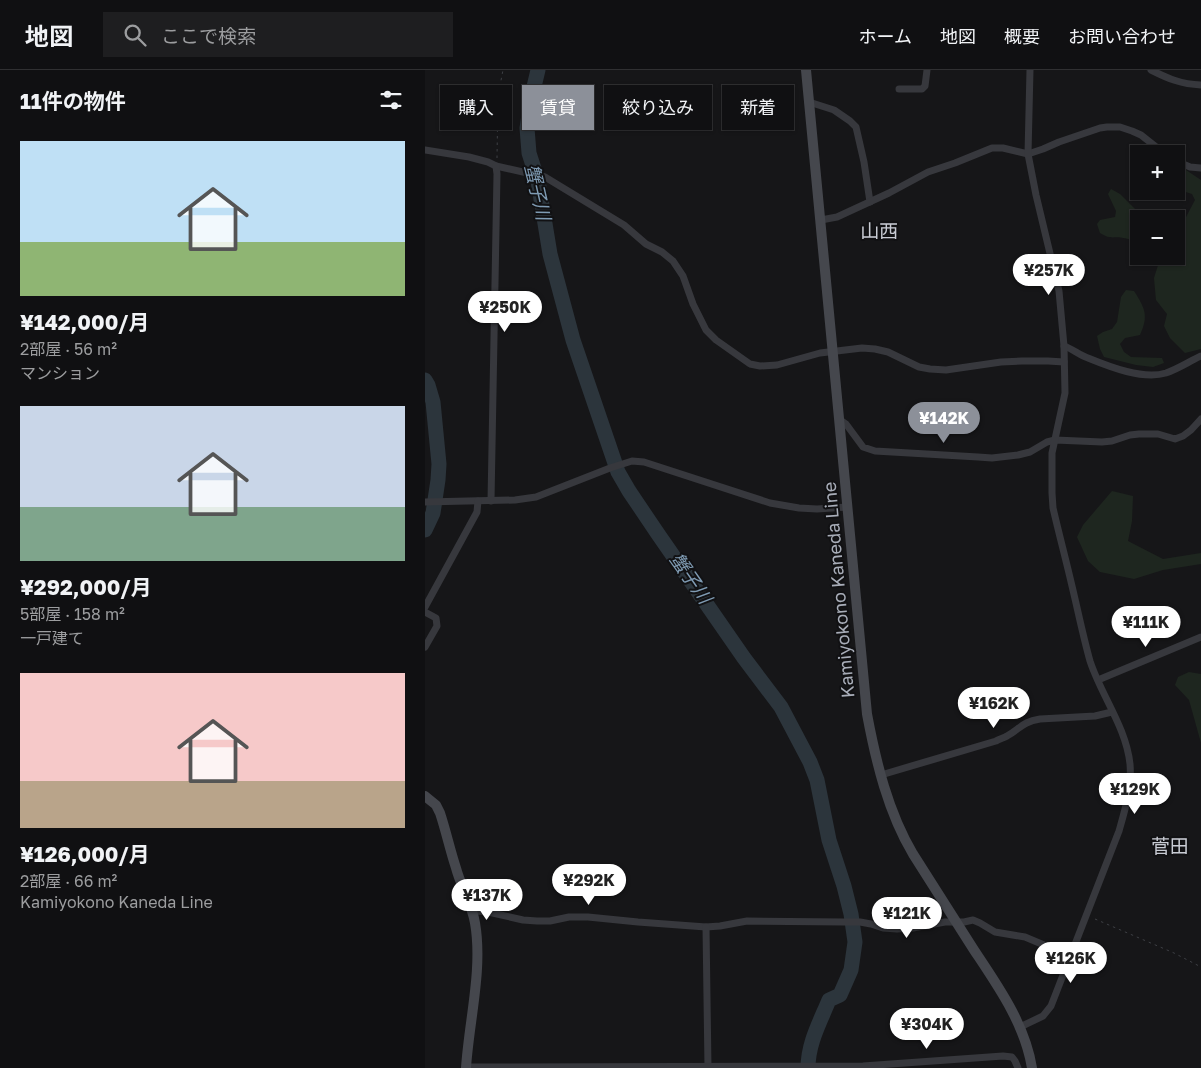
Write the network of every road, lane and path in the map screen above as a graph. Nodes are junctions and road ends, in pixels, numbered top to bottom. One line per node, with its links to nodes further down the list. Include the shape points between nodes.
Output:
1 (503, 70): 13 (path, via 498,96)
2 (806, 70): 8 (main road, Kamiyokono Kaneda Line)
3 (927, 70): 7 (street, via 922,89)
4 (1031, 70): 11 (street)
5 (1151, 70): 6 (street, via 1182,83)
6 (1201, 85)
7 (899, 89)
8 (809, 102): 15 (street, via 834,110 856,127); 16 (main road, Kamiyokono Kaneda Line)
9 (1154, 145): 11 (street, via 1132,131 1107,126)
10 (425, 150): 13 (street, via 469,157)
11 (1028, 154): 15 (street, via 1003,148 987,150 928,172); 17 (street, via 1059,292)
12 (1185, 165): 14 (street)
13 (497, 166): 18 (street, via 545,177 625,225 646,244 662,252 683,276 706,330 750,364 777,365); 24 (street)
14 (1201, 168)
15 (871, 202): 16 (street, via 837,217)
16 (821, 220): 18 (main road, Kamiyokono Kaneda Line)
17 (1064, 346): 19 (street, via 1115,368 1143,374 1166,373); 20 (street)
18 (833, 351): 20 (street, via 875,349 919,367 947,370 1001,362); 21 (main road, Kamiyokono Kaneda Line)
19 (1201, 356)
20 (1064, 362): 23 (street, via 1065,393)
21 (839, 419): 23 (street, via 863,447 875,451 992,458 1030,452); 27 (main road, Kamiyokono Kaneda Line)
22 (1201, 419): 23 (street, via 1191,430 1175,439 1158,434 1139,434 1102,442)
23 (1055, 440): 32 (street, via 1053,508 1080,622)
24 (491, 501): 26 (street); 27 (street, via 535,497 632,461 644,462 770,503 799,508)
25 (427, 502): 26 (street)
26 (478, 502): 28 (street, via 477,512)
27 (847, 508): 34 (main road, Kamiyokono Kaneda Line, via 867,714)
28 (425, 607)
29 (425, 612): 31 (street, via 436,618 437,626)
30 (1201, 637): 32 (street)
31 (425, 647)
32 (1098, 680): 33 (street)
33 (1112, 712): 34 (street, via 1031,720 995,741); 37 (street, via 1127,747 1130,783 1119,831)
34 (881, 775): 38 (main road, Kamiyokono Kaneda Line, via 893,812 912,852)
35 (425, 796): 36 (main road, via 440,813 456,869)
36 (473, 912): 39 (street, via 537,921 588,917); 43 (main road, via 477,968)
37 (1086, 916): 40 (street); 41 (path)
38 (956, 921): 39 (street, via 897,929 859,922 747,921); 40 (street, via 973,920 995,932 1025,937); 42 (main road, Kamiyokono Kaneda Line)
39 (706, 926): 44 (street)
40 (1072, 953): 42 (street, via 1051,1006 1043,1016)
41 (1201, 967)
42 (1020, 1027): 46 (main road, Kamiyokono Kaneda Line)
43 (466, 1067): 44 (street)
44 (708, 1067): 45 (street, via 863,1066 1003,1056 1012,1057)
45 (1018, 1068)
46 (1032, 1068)

